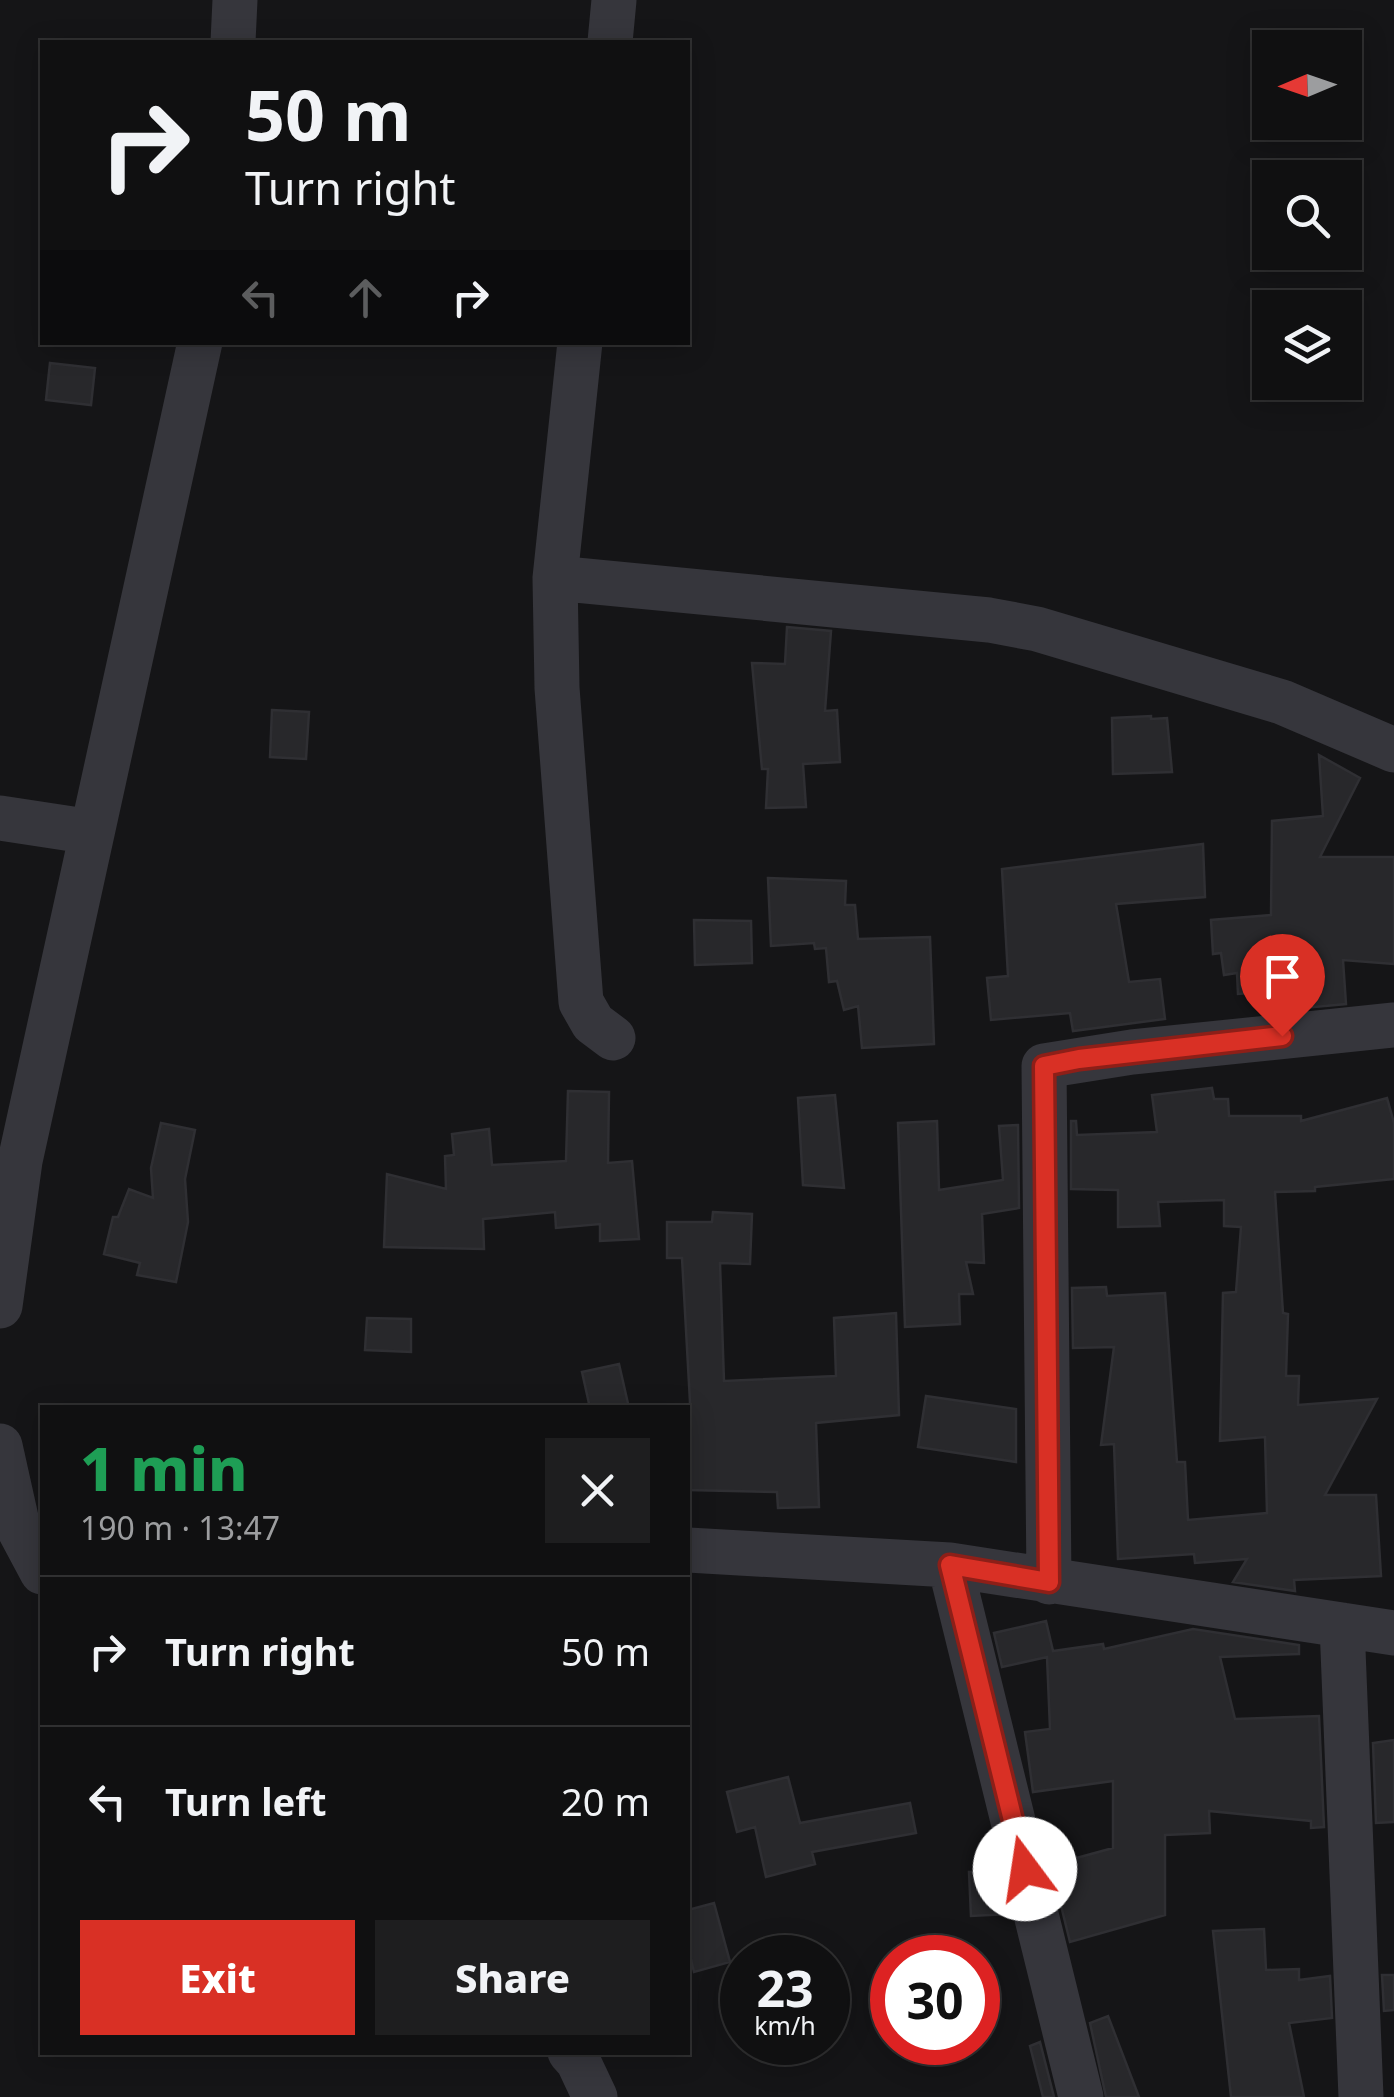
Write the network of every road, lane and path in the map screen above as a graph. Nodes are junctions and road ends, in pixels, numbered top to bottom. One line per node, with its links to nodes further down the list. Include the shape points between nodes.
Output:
1 (235, 0): 3 (street)
2 (614, 0): 4 (street)
3 (233, 40)
4 (610, 40)
5 (199, 345): 10 (street)
6 (580, 345): 7 (street)
7 (556, 578): 8 (street, via 1036,629 1282,702); 12 (street, via 558,706 580,1002 593,1024)
8 (1394, 750)
9 (0, 818): 10 (street)
10 (92, 832): 13 (street)
11 (1394, 1024): 19 (street, via 1044,1066)
12 (613, 1038)
13 (10, 1159): 14 (street)
14 (0, 1306)
15 (0, 1446): 18 (street, via 18,1527)
16 (690, 1550): 17 (street)
17 (950, 1565): 19 (street); 24 (street)
18 (40, 1568)
19 (1049, 1582): 20 (street)
20 (1342, 1625): 21 (street); 25 (street)
21 (1394, 1633)
22 (573, 2055): 23 (street)
23 (595, 2097)
24 (1081, 2097)
25 (1361, 2097)

